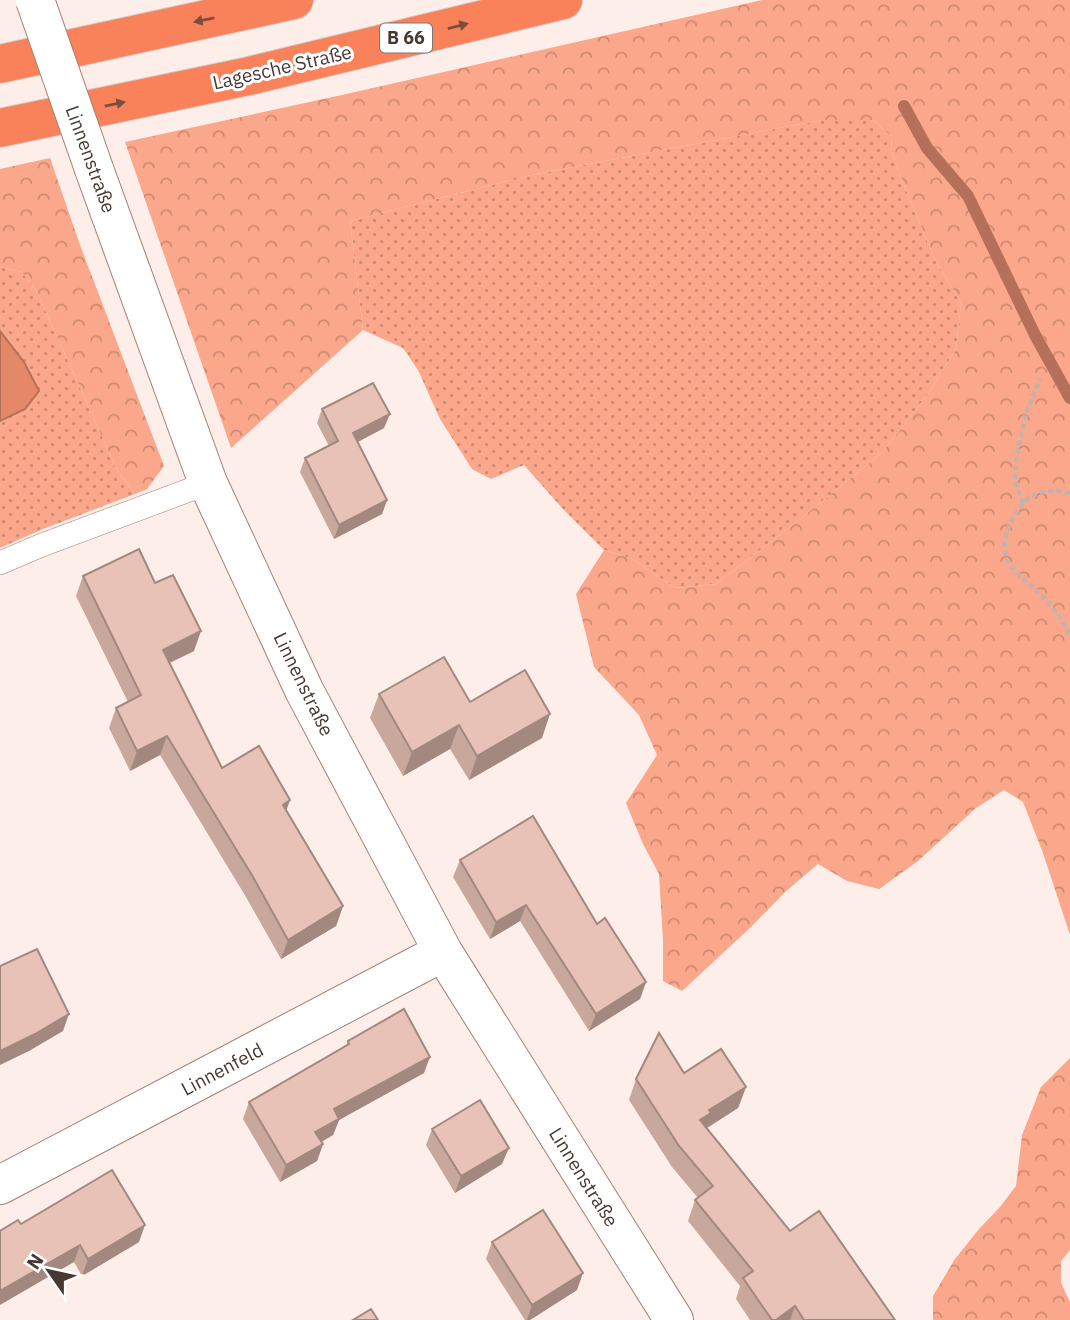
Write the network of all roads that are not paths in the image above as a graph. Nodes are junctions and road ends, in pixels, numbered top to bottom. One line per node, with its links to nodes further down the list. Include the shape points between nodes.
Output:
1 (35, 0): 6 (street, Linnenstraße, bridge)
2 (294, 0): 4 (highway, one-way to 4)
3 (564, 0): 5 (highway, Lagesche Straße / B 66, one-way to 3, via 248,76)
4 (0, 64)
5 (0, 128)
6 (208, 482): 7 (lane); 8 (street, Linnenstraße, via 304,690)
7 (0, 563)
8 (443, 952): 9 (street, Linnenfeld); 10 (street, Linnenstraße)
9 (0, 1185)
10 (674, 1320)

